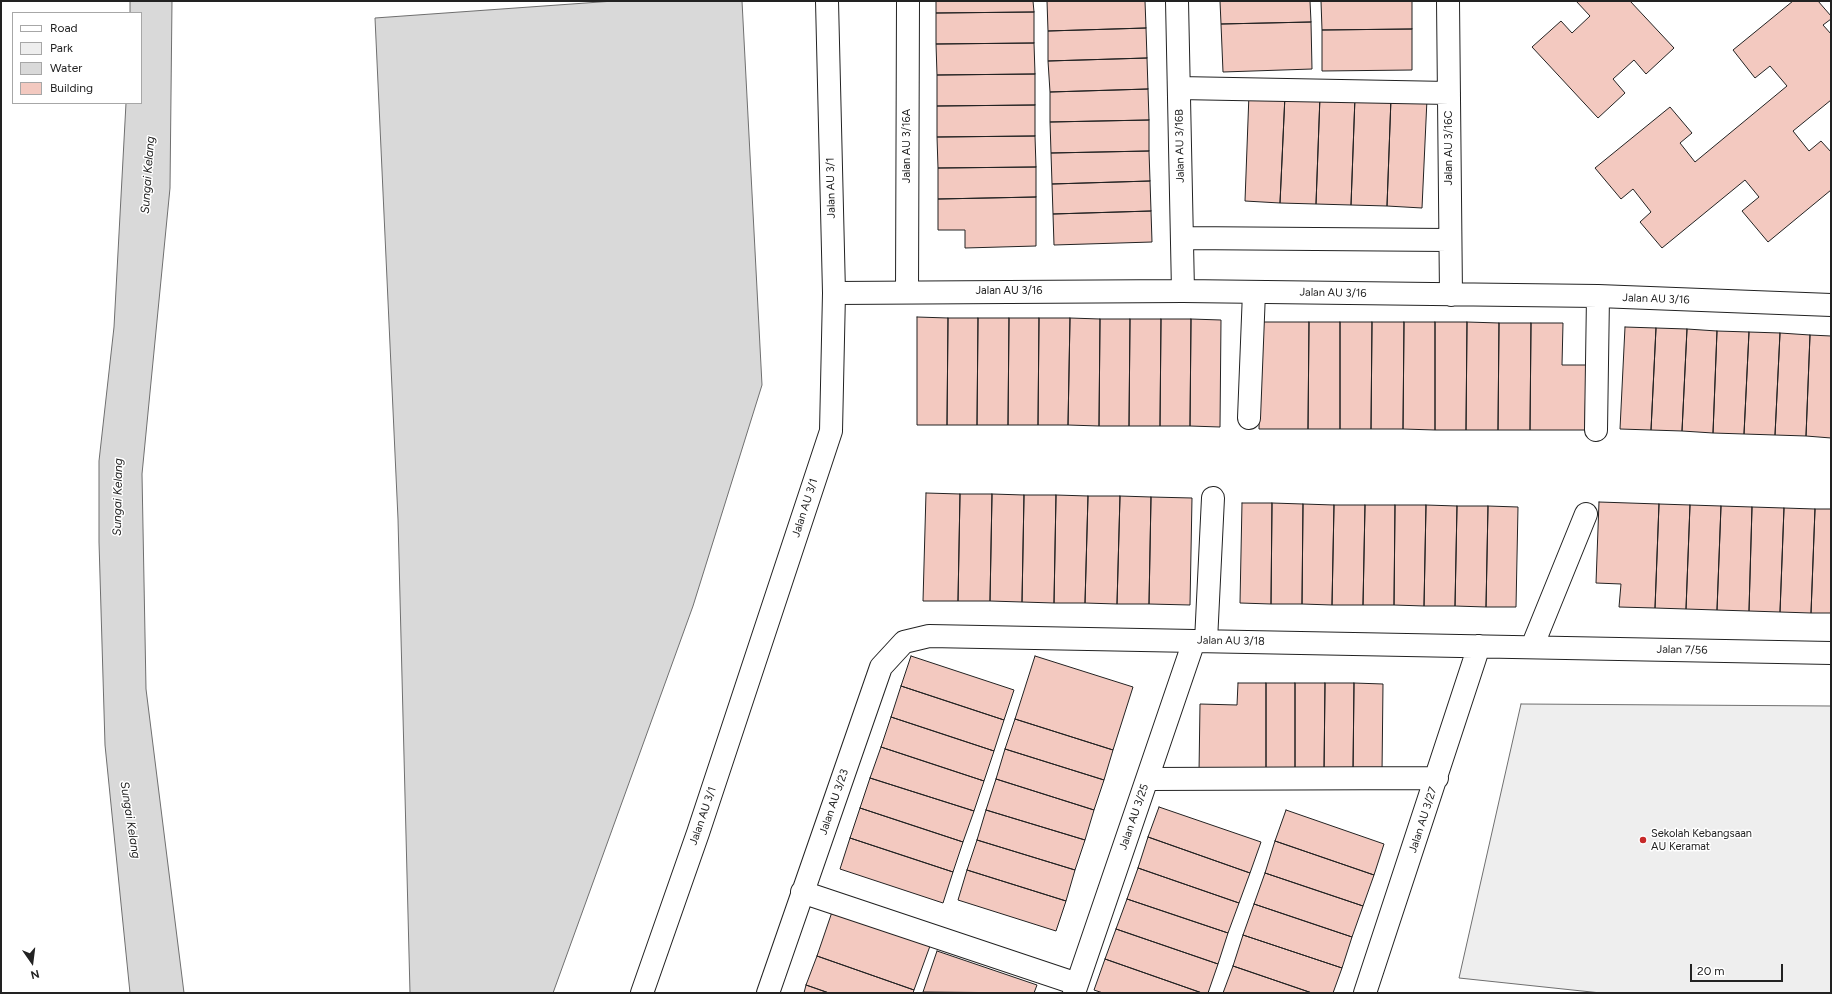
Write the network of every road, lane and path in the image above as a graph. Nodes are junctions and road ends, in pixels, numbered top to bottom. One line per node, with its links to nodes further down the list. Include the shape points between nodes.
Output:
1 (827, 1): 12 (street, Jalan AU 3/1)
2 (908, 1): 9 (street, Jalan AU 3/16A)
3 (1177, 1): 5 (street, Jalan AU 3/16B)
4 (1448, 1): 6 (street, Jalan AU 3/16C)
5 (1179, 88): 6 (street); 7 (street, Jalan AU 3/16B)
6 (1449, 93): 8 (street, Jalan AU 3/16C)
7 (1182, 238): 8 (street); 10 (street, Jalan AU 3/16B)
8 (1450, 240): 13 (street, Jalan AU 3/16C)
9 (907, 291): 10 (street, Jalan AU 3/16); 12 (street, Jalan AU 3/16)
10 (1183, 291): 11 (street, Jalan AU 3/16)
11 (1254, 292): 13 (street, Jalan AU 3/16); 16 (street)
12 (834, 293): 29 (street, Jalan AU 3/1, via 831,431 698,833)
13 (1451, 295): 14 (street, Jalan AU 3/16)
14 (1598, 296): 15 (street, Jalan AU 3/16); 17 (street)
15 (1831, 305)
16 (1249, 418)
17 (1596, 430)
18 (1213, 498): 21 (street, Jalan AU 3/25)
19 (1586, 514): 23 (street)
20 (930, 636): 21 (street, Jalan AU 3/18); 27 (street, Jalan AU 3/23, via 904,642 881,667)
21 (1200, 641): 22 (street, Jalan AU 3/18); 26 (street, Jalan AU 3/25)
22 (1479, 646): 23 (street, Jalan AU 3/18); 25 (street, Jalan AU 3/27)
23 (1532, 647): 24 (street, Jalan 7/56)
24 (1831, 653)
25 (1438, 778): 26 (street); 31 (street, Jalan AU 3/27)
26 (1147, 779): 28 (street, Jalan AU 3/25)
27 (802, 892): 28 (street); 30 (street, Jalan AU 3/23)
28 (1076, 988)
29 (642, 993)
30 (768, 993)
31 (1366, 993)

